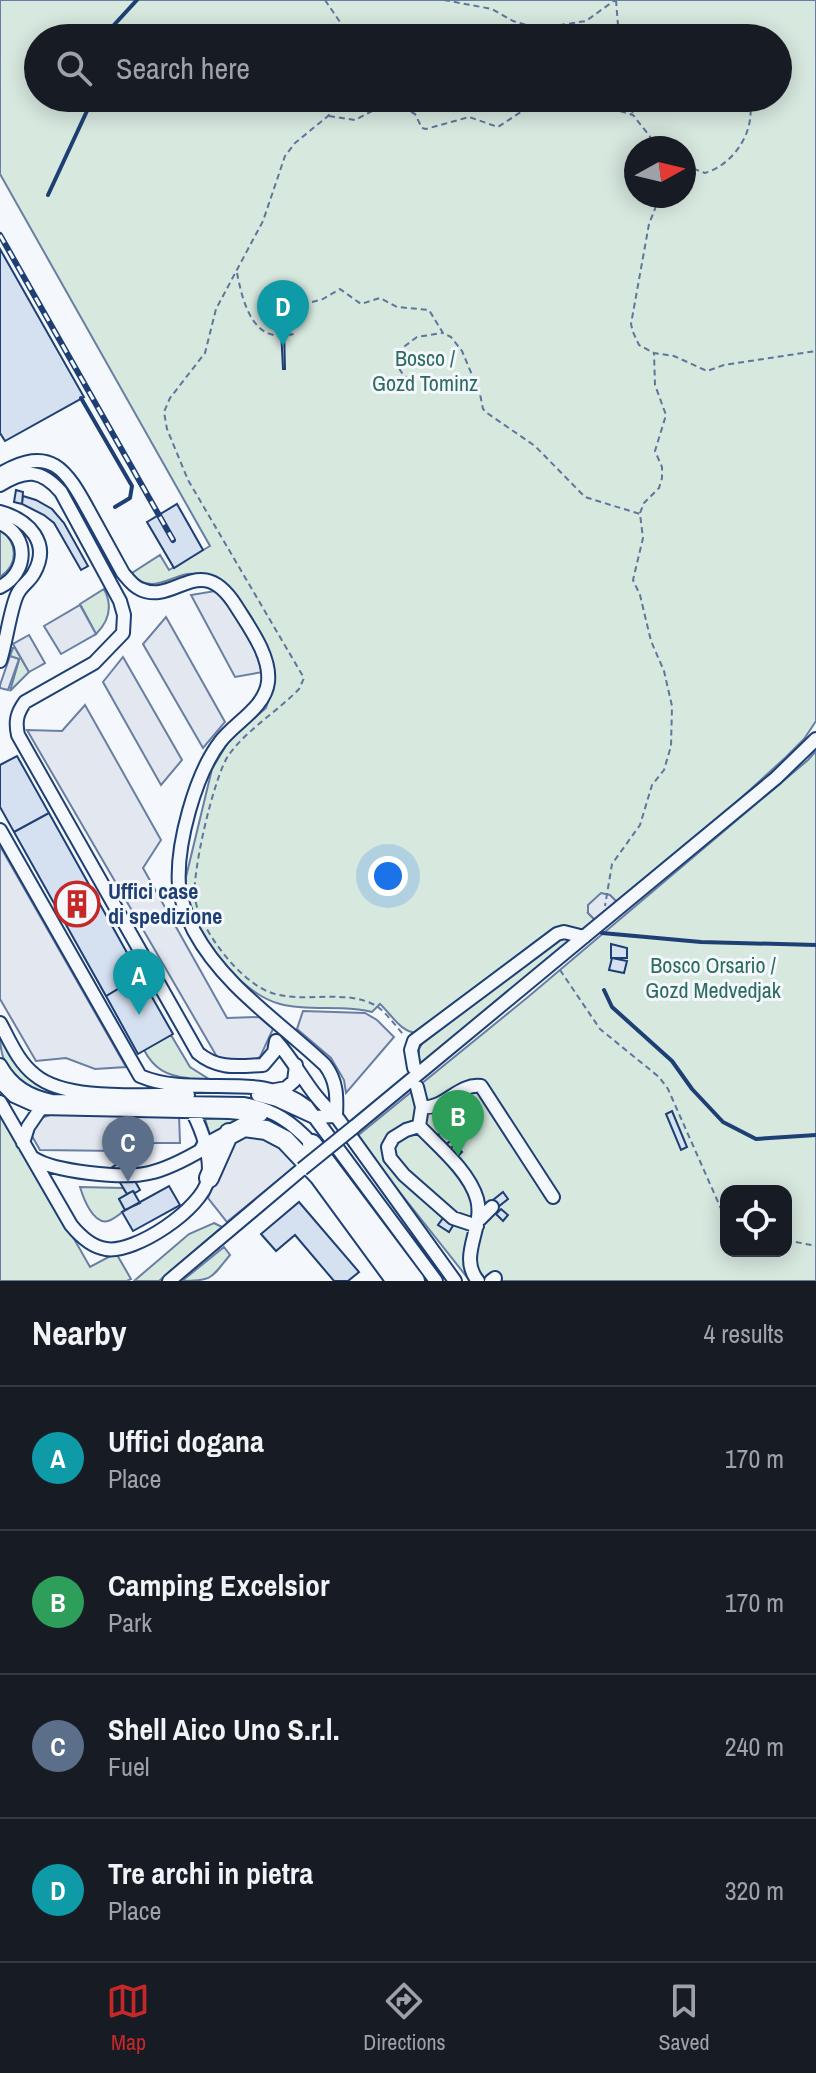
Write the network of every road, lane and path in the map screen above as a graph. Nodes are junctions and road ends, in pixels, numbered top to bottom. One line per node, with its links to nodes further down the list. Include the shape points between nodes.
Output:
1 (325, 0): 4 (path)
2 (444, 0): 5 (path, via 492,9)
3 (615, 0): 6 (path, via 586,21); 7 (path)
4 (341, 24)
5 (523, 24)
6 (567, 24)
7 (618, 24)
8 (331, 112): 16 (path)
9 (368, 112): 16 (path, via 355,120)
10 (411, 112): 11 (path, via 426,129 469,117 498,127)
11 (519, 112)
12 (623, 112): 15 (path)
13 (632, 112): 15 (path)
14 (750, 112): 18 (path, via 750,123 734,154 705,173)
15 (633, 115): 17 (path)
16 (328, 116): 20 (path, via 285,156 263,221)
17 (650, 136)
18 (696, 170)
19 (655, 208): 23 (path, via 631,324 639,345)
20 (237, 272): 21 (path, via 247,311 261,331 293,334 298,306 340,289 361,304 380,298 397,307 429,310); 38 (path, via 216,309 205,353 170,398 164,419 188,480 304,678 223,766 197,870 196,902 222,950 260,988 283,997 369,1003)
21 (443, 333): 24 (path, via 417,337 401,349 398,368); 28 (path, via 462,351 487,413 535,446 585,497)
22 (816, 351): 23 (path, via 707,371)
23 (654, 353): 28 (path, via 655,385 666,411 655,451 662,478)
24 (410, 380)
25 (0, 474): 49 (street, via 27,461 60,469 132,583 153,592 199,579 210,581 227,593 255,638 266,661 268,686 254,709 219,743 202,775 181,850 179,885 183,907 214,960 333,1076)
26 (0, 485): 40 (street, via 28,473 52,481 124,615 123,633 94,663 25,702 15,723 18,735 198,1053 223,1067 263,1065 276,1041)
27 (0, 512): 31 (street, via 30,526 39,553 36,570 17,593)
28 (640, 514): 34 (path, via 643,538 633,580 664,671 673,726 666,764 652,785 644,816 612,864)
29 (0, 523): 30 (street, via 19,537 22,554 19,572)
30 (0, 587)
31 (0, 661)
32 (816, 739): 34 (street)
33 (0, 830): 44 (street, via 140,1076 185,1087)
34 (608, 918): 35 (street)
35 (584, 937): 36 (street); 38 (street, via 557,934)
36 (555, 962): 59 (path, via 600,1029 668,1089); 64 (street, bridge)
37 (0, 1023): 50 (street, via 24,1065 54,1088 76,1093 256,1094)
38 (414, 1041): 41 (street)
39 (0, 1065): 54 (street, via 12,1084 52,1101 258,1107 289,1121)
40 (296, 1065): 44 (street, via 294,1081); 49 (street, via 322,1105)
41 (414, 1068)
42 (0, 1082): 47 (street, via 14,1096)
43 (417, 1087): 46 (street)
44 (275, 1090): 50 (street, via 297,1099)
45 (0, 1102): 53 (street)
46 (422, 1107): 51 (street); 58 (street, via 430,1108 471,1084 481,1086)
47 (41, 1108): 48 (street); 53 (street)
48 (193, 1113): 54 (street, via 267,1117); 55 (street)
49 (336, 1116): 50 (street); 68 (street)
50 (314, 1117): 67 (street)
51 (419, 1126): 61 (street, via 477,1196); 61 (street, via 393,1138 390,1158 453,1218)
52 (230, 1132): 55 (highway); 57 (highway); 65 (highway, via 255,1127 285,1140 319,1176)
53 (23, 1143): 56 (street)
54 (312, 1144): 66 (highway)
55 (205, 1148): 56 (street, via 148,1174 66,1169); 57 (street)
56 (31, 1156): 57 (street, via 78,1233 105,1249 127,1247 186,1213)
57 (209, 1178)
58 (553, 1197)
59 (720, 1206)
60 (492, 1207): 61 (street)
61 (478, 1222): 69 (street, via 468,1262)
62 (792, 1241): 63 (path)
63 (816, 1246)
64 (169, 1281)
65 (396, 1281)
66 (415, 1281)
67 (436, 1281)
68 (455, 1281)
69 (478, 1281)

